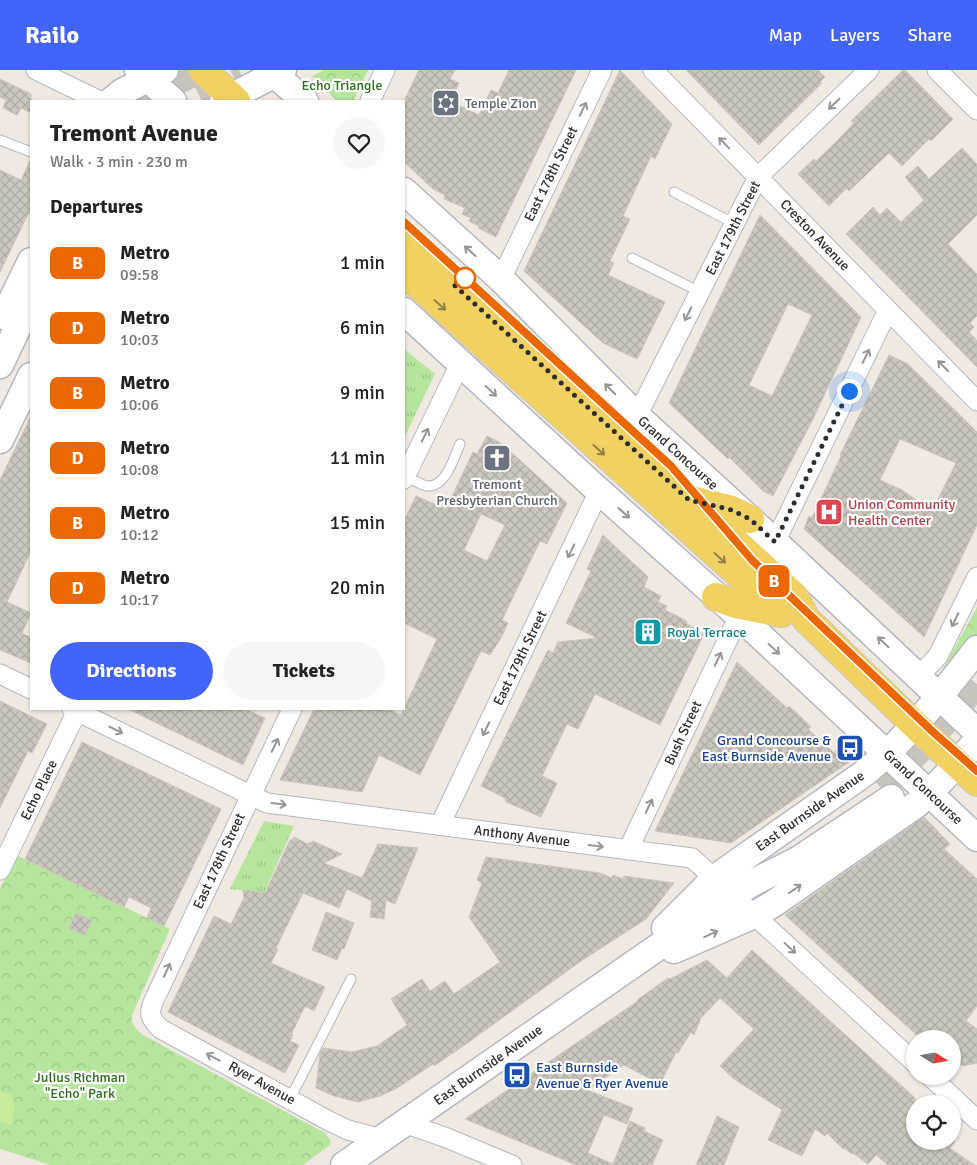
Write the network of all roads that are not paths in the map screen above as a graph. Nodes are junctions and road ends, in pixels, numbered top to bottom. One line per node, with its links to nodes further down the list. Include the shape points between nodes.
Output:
1 (36, 70): 10 (street)
2 (203, 70): 13 (main road)
3 (385, 70): 15 (street)
4 (602, 70): 27 (street, East 178th Street, one-way to 4)
5 (653, 70): 19 (street, Creston Avenue, one-way to 5)
6 (869, 70): 19 (street, East 179th Street, one-way to 19)
7 (938, 70): 16 (street)
8 (275, 71): 13 (main road); 14 (main road)
9 (150, 73): 11 (main road); 12 (main road)
10 (98, 100)
11 (113, 100)
12 (173, 100)
13 (230, 100)
14 (303, 100)
15 (370, 100)
16 (977, 110)
17 (0, 140): 18 (lane)
18 (30, 152)
19 (758, 178): 22 (street, East 179th Street); 30 (street, Creston Avenue)
20 (405, 192): 27 (main road, Grand Concourse, one-way to 20)
21 (674, 192): 22 (lane)
22 (735, 224): 28 (street, East 179th Street)
23 (405, 234): 24 (main road)
24 (410, 256): 44 (main road, Grand Concourse); 50 (main road, Grand Concourse, one-way to 50)
25 (632, 258): 28 (lane)
26 (30, 262): 32 (main road)
27 (501, 279): 39 (main road, Grand Concourse, one-way to 27)
28 (700, 292): 39 (street, East 179th Street, one-way to 39)
29 (30, 301): 35 (main road)
30 (888, 310): 38 (street, Creston Avenue, one-way to 30); 46 (street, one-way to 30)
31 (405, 312): 34 (main road, Grand Concourse)
32 (0, 325)
33 (30, 340): 37 (main road)
34 (460, 362): 42 (street, one-way to 34); 43 (main road, Grand Concourse, one-way to 43)
35 (0, 365)
36 (30, 378): 40 (main road)
37 (0, 400)
38 (977, 400)
39 (637, 416): 45 (main road, Grand Concourse)
40 (0, 440)
41 (460, 444): 42 (lane, via 444,478 437,485 427,486)
42 (405, 477)
43 (599, 491): 48 (main road, Grand Concourse, one-way to 48); 67 (street, East 179th Street, one-way to 67)
44 (689, 500): 45 (main road, via 729,509); 50 (main road, Grand Concourse, via 794,596)
45 (750, 519): 46 (main road, Grand Concourse)
46 (775, 542): 53 (main road, Grand Concourse, one-way to 46)
47 (977, 577): 53 (street, one-way to 53, via 938,656)
48 (716, 597): 49 (main road, Grand Concourse); 50 (main road)
49 (739, 616): 61 (main road, Grand Concourse, one-way to 61); 69 (street, Bush Street, one-way to 49)
50 (794, 616): 58 (main road, Grand Concourse)
51 (977, 649): 55 (main road, East Burnside Avenue)
52 (0, 674): 54 (street)
53 (919, 676): 55 (main road, Grand Concourse)
54 (30, 689)
55 (939, 697): 58 (main road, East Burnside Avenue); 59 (main road, Grand Concourse)
56 (76, 710): 66 (street, Anthony Avenue, one-way to 66); 70 (street, Echo Place)
57 (292, 710): 66 (street, East 178th Street, one-way to 57)
58 (915, 725): 61 (main road, East Burnside Avenue); 62 (main road, Grand Concourse)
59 (977, 732)
60 (977, 740): 62 (main road, East Burnside Avenue)
61 (888, 755): 65 (main road, Grand Concourse); 71 (main road, East Burnside Avenue)
62 (957, 764): 63 (main road, Grand Concourse); 65 (main road, East Burnside Avenue)
63 (977, 782)
64 (886, 793): 71 (main road, East Burnside Avenue)
65 (929, 794): 68 (main road, Grand Concourse); 72 (main road, East Burnside Avenue, one-way to 65)
66 (250, 795): 67 (street, Anthony Avenue, one-way to 67, via 268,803); 75 (street, East 178th Street, one-way to 66, via 154,998)
67 (440, 825): 69 (street, Anthony Avenue, one-way to 69)
68 (977, 838)
69 (628, 850): 71 (street, Anthony Avenue, via 692,858)
70 (0, 870)
71 (734, 885): 72 (street, Anthony Avenue); 73 (main road, East Burnside Avenue)
72 (754, 915): 73 (main road, East Burnside Avenue, one-way to 72, via 687,945); 76 (street, Anthony Avenue, one-way to 76)
73 (633, 964): 80 (main road, East Burnside Avenue)
74 (351, 979): 78 (lane)
75 (150, 1016): 78 (street, Ryer Avenue, one-way to 75, via 161,1030)
76 (906, 1055)
77 (940, 1085): 79 (street)
78 (290, 1099): 81 (street, Ryer Avenue, via 348,1130)
79 (977, 1120)
80 (404, 1123): 81 (main road, East Burnside Avenue); 83 (street)
81 (381, 1140): 82 (main road, East Burnside Avenue)
82 (344, 1165)
83 (512, 1165)

